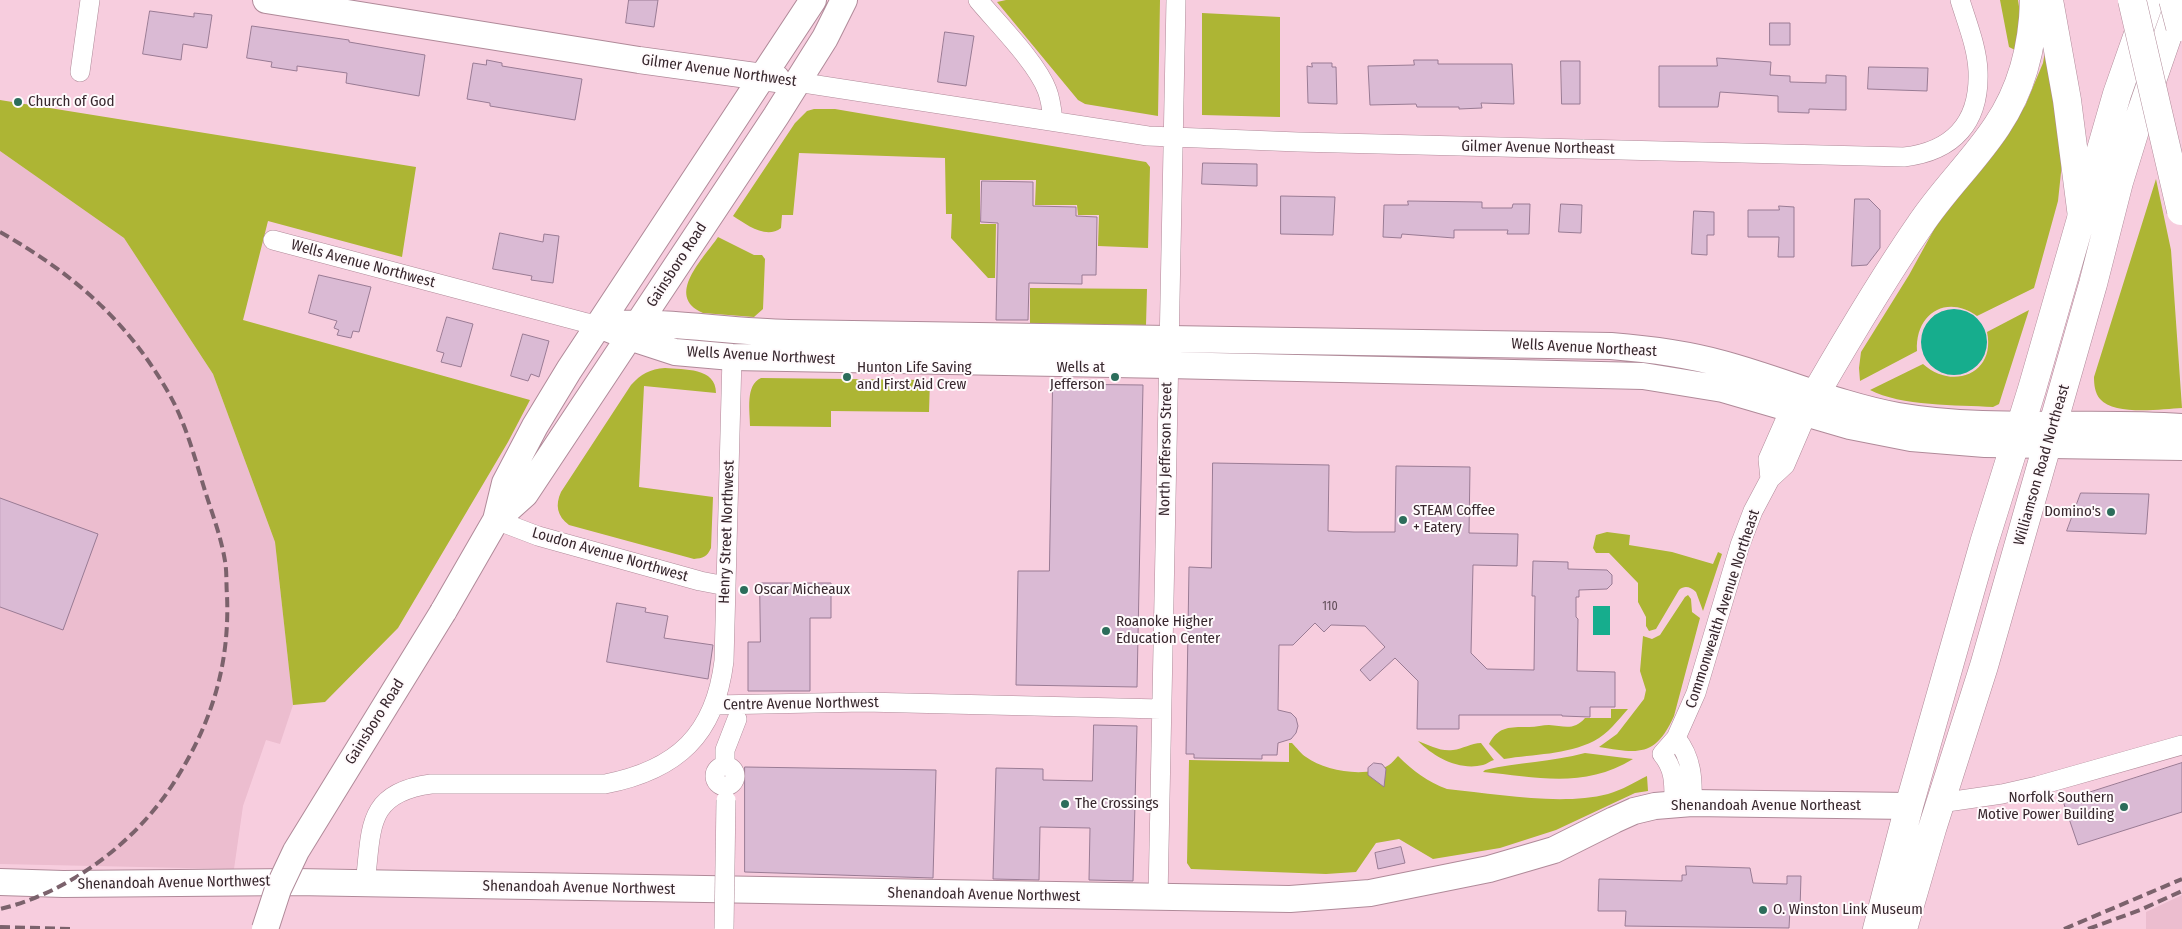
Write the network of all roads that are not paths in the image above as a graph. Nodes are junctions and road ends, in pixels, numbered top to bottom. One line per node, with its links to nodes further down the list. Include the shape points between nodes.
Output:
1 (90, 0): 15 (street)
2 (266, 0): 16 (main road, Gilmer Avenue Northwest)
3 (813, 0): 16 (main road, Gainsboro Road)
4 (844, 0): 17 (main road, Gainsboro Road)
5 (978, 0): 18 (street, via 1038,72 1051,103)
6 (1176, 0): 19 (street, North Jefferson Street)
7 (1960, 0): 19 (street, Gilmer Avenue Northeast, via 1975,53 1977,96 1972,115 1962,130 1938,149 1924,154 1904,157)
8 (2034, 0): 28 (main road, via 2032,40 2027,61 2006,111 1939,197)
9 (2049, 0): 21 (main road, via 2068,100)
10 (2132, 0): 20 (main road, bridge)
11 (2150, 0): 21 (main road, Williamson Road Northeast, via 2117,94)
12 (2173, 0): 14 (main road, bridge)
13 (2180, 0): 31 (main road, Williamson Road Northeast, via 2125,164)
14 (2181, 32)
15 (80, 72)
16 (762, 77): 17 (main road, Gilmer Avenue Northwest); 23 (main road, Gainsboro Road)
17 (797, 82): 18 (street, Gilmer Avenue Northwest); 24 (main road, Gainsboro Road)
18 (1053, 121): 19 (street, Gilmer Avenue Northwest)
19 (1172, 137): 25 (street, North Jefferson Street)
20 (2182, 212)
21 (2082, 217): 30 (main road, Williamson Road Northeast)
22 (272, 240): 23 (street, Wells Avenue Northwest)
23 (599, 324): 24 (main road, Wells Avenue Northwest); 33 (main road, Gainsboro Road, via 520,454 505,483)
24 (634, 330): 25 (main road, Wells Avenue Northwest); 26 (main road, Wells Avenue Northwest, via 675,352); 33 (main road, Gainsboro Road, via 525,494)
25 (1168, 338): 27 (street, North Jefferson Street); 28 (main road, Wells Avenue Northeast, via 1619,347 1723,364)
26 (732, 357): 27 (main road, Wells Avenue Northwest); 34 (street, Henry Street Northwest)
27 (1168, 365): 28 (main road, Wells Avenue Northeast, via 1644,376); 36 (street, North Jefferson Street)
28 (1804, 406): 30 (main road, Wells Avenue Northeast, via 1860,407 1915,418 1970,423); 38 (street, Commonwealth Avenue Northeast, via 1768,459 1770,479 1740,545 1696,693)
29 (2182, 427): 31 (main road)
30 (2017, 434): 31 (main road, Wells Avenue Northeast); 42 (main road, Williamson Road Northeast)
31 (2051, 434): 32 (main road); 40 (main road, Williamson Road Northeast, via 1984,666)
32 (2182, 447)
33 (496, 520): 34 (street, Loudon Avenue Northwest, via 538,536); 46 (main road, Gainsboro Road, bridge, via 296,851 278,889)
34 (726, 586): 35 (street, Henry Street Northwest, via 724,661)
35 (715, 705): 36 (street, Centre Avenue Northwest, via 864,702); 44 (street, Centre Avenue Northwest, via 684,749 670,761 629,779 605,784 431,784 410,786 396,793 376,815)
36 (1161, 709): 45 (street, North Jefferson Street)
37 (737, 719): 47 (street, bridge, via 726,750 726,766 717,770 715,776 726,793)
38 (1676, 738): 41 (street, via 1691,768); 41 (street, Commonwealth Avenue Northeast, via 1662,754 1671,767)
39 (2182, 745): 40 (street, via 2037,786)
40 (1940, 803): 49 (main road, Williamson Road Northeast)
41 (1683, 804): 42 (main road, Shenandoah Avenue Northeast); 45 (main road, Shenandoah Avenue Northeast, via 1634,812 1554,850 1522,860 1370,893 1290,899)
42 (1909, 806): 48 (main road, Williamson Road Northeast)
43 (0, 882): 44 (main road, Shenandoah Avenue Northwest)
44 (365, 884): 45 (main road, Shenandoah Avenue Northwest)
45 (1158, 898)
46 (265, 929)
47 (724, 929)
48 (1877, 929)
49 (1903, 929)

